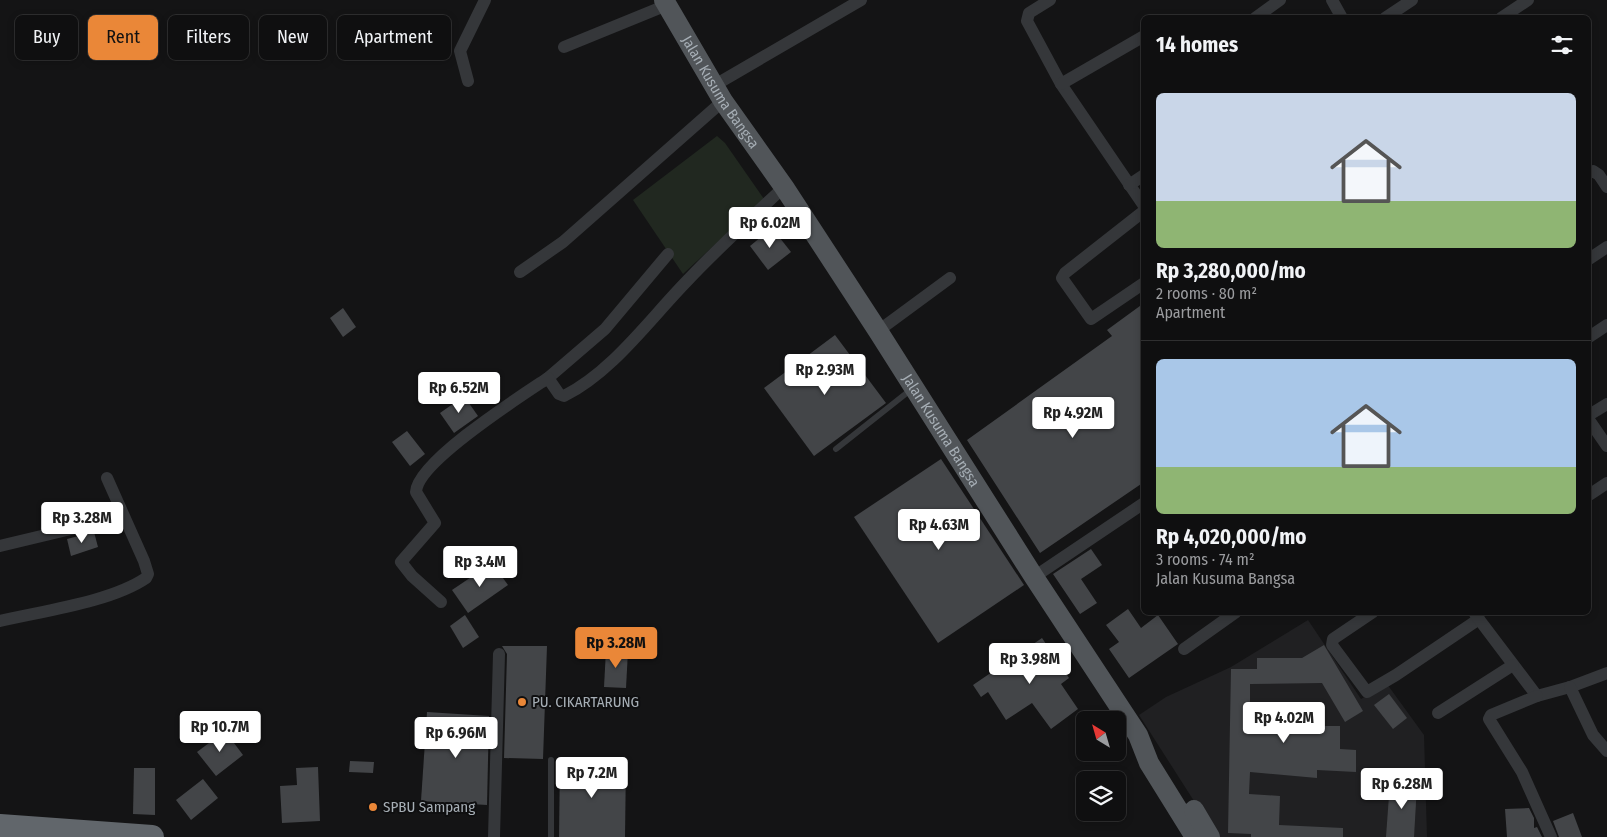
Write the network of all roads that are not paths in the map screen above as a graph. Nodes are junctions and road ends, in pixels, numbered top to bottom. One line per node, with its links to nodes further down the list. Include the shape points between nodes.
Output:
1 (485, 0): 15 (street, via 460,51)
2 (862, 0): 17 (street)
3 (1050, 0): 16 (street, via 1029,13 1026,19)
4 (1280, 0): 9 (street)
5 (1332, 0): 10 (street)
6 (1412, 0): 11 (street)
7 (1528, 0): 12 (street)
8 (665, 2): 14 (street); 17 (main road, Jalan Kusuma Bangsa)
9 (1259, 15)
10 (1340, 15)
11 (1390, 15)
12 (1506, 15)
13 (1141, 38): 16 (street)
14 (564, 47)
15 (468, 80)
16 (1061, 84): 20 (street)
17 (719, 93): 21 (main road, Jalan Kusuma Bangsa); 28 (street, via 563,242)
18 (1591, 172): 22 (street, via 1599,175)
19 (1141, 177): 20 (street)
20 (1129, 185): 23 (street)
21 (784, 187): 32 (main road, Jalan Kusuma Bangsa); 34 (street, via 714,253 606,366 564,396)
22 (1607, 187)
23 (1141, 202)
24 (1141, 213): 30 (street, via 1062,278 1091,319)
25 (1607, 247): 27 (street)
26 (668, 254): 34 (street, via 605,328)
27 (1591, 258)
28 (520, 272)
29 (950, 278): 32 (street)
30 (1141, 285)
31 (1607, 325): 33 (street)
32 (878, 331): 35 (main road, Jalan Kusuma Bangsa)
33 (1591, 337)
34 (548, 378): 48 (street, via 463,439 432,465 416,485 416,492 435,523 401,562)
35 (914, 387): 40 (lane); 47 (main road, Jalan Kusuma Bangsa)
36 (1607, 404): 37 (street)
37 (1591, 414)
38 (1591, 423): 39 (street)
39 (1607, 446)
40 (836, 449)
41 (107, 478): 52 (street, via 144,561 146,578 95,600)
42 (1607, 483): 43 (street)
43 (1591, 495)
44 (1141, 505): 47 (street)
45 (96, 523): 46 (street)
46 (0, 546)
47 (1034, 577): 60 (main road, Jalan Kusuma Bangsa)
48 (440, 602)
49 (1232, 615): 53 (street)
50 (1369, 615): 51 (street, via 1333,639 1332,645 1366,692 1396,676)
51 (1477, 616): 55 (street)
52 (0, 621)
53 (1184, 649)
54 (499, 654): 65 (street)
55 (1512, 665): 58 (street); 59 (street)
56 (1607, 672): 57 (street)
57 (1570, 687): 58 (street); 61 (street, via 1592,735)
58 (1537, 696): 69 (street, via 1491,715 1489,719 1522,772)
59 (1438, 713)
60 (1138, 735): 67 (main road, Jalan Kusuma Bangsa, via 1149,763); 68 (main road, Jalan Kusuma Bangsa, via 1160,757)
61 (1607, 751)
62 (551, 760): 66 (lane)
63 (0, 826): 64 (highway)
64 (152, 837)
65 (494, 837)
66 (551, 837)
67 (1195, 837)
68 (1210, 837)
69 (1551, 837)

